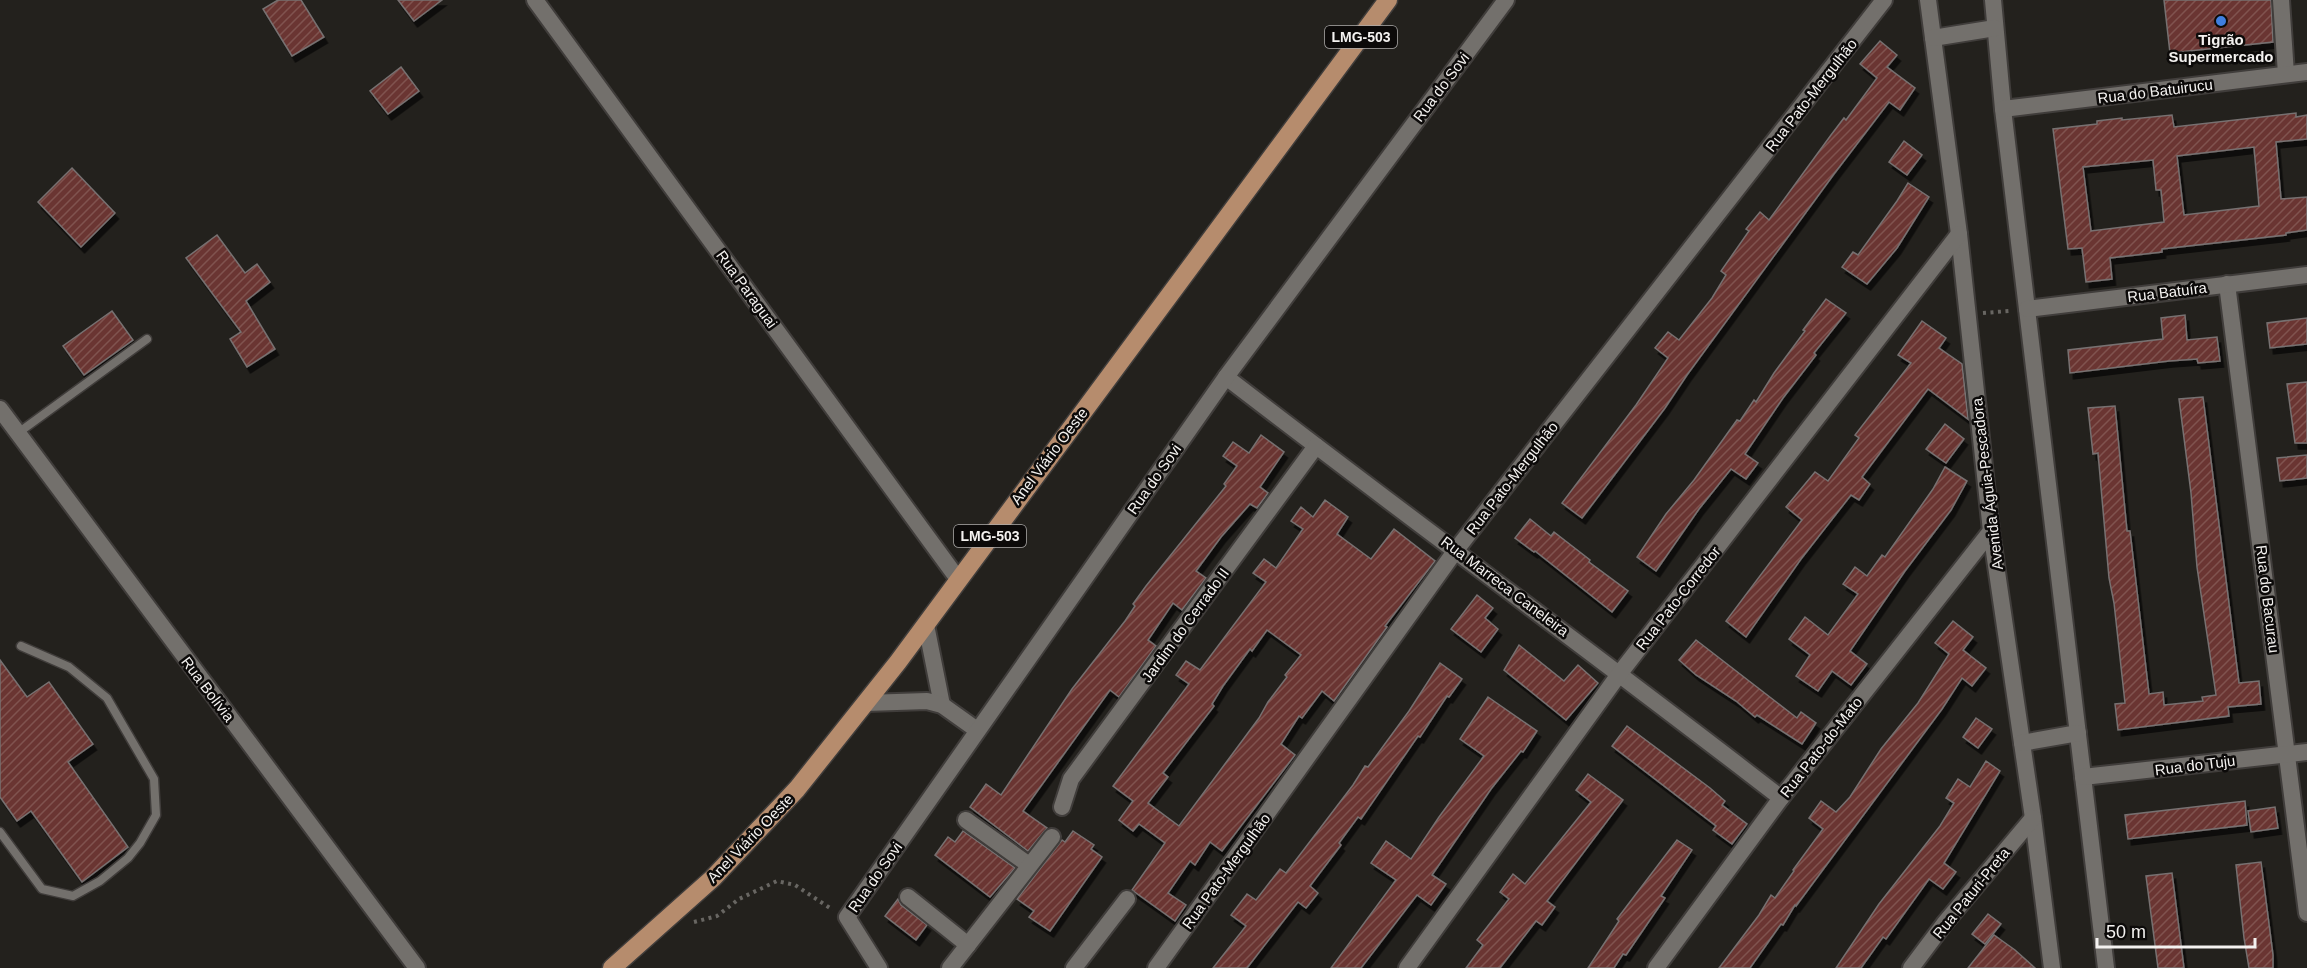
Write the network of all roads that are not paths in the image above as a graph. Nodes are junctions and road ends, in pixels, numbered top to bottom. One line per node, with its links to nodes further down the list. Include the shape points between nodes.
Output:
1 (535, 0): 24 (street, Rua Paraguai)
2 (1388, 0): 24 (main road, Anel Viário Oeste / LMG-503)
3 (1506, 0): 18 (street, Rua do Sovi)
4 (1884, 0): 23 (street, Rua Pato-Mergulhão)
5 (1928, 0): 9 (street, Avenida Águia-Pescadora)
6 (1993, 0): 8 (street)
7 (2281, 0): 11 (street)
8 (1995, 28): 9 (street); 12 (street)
9 (1933, 38): 13 (street, Avenida Águia-Pescadora)
10 (2307, 72): 11 (street, Rua do Batuirucu)
11 (2286, 74): 12 (street, Rua do Batuirucu)
12 (2003, 110): 16 (street)
13 (1959, 234): 22 (street, Avenida Águia-Pescadora); 27 (street, Rua Pato-Corredor)
14 (2307, 275): 15 (street, Rua Batuíra)
15 (2228, 284): 16 (street, Rua Batuíra); 34 (street, Rua do Bacurau)
16 (2027, 309): 31 (street)
17 (147, 339): 20 (lane)
18 (1226, 377): 21 (street, Rua Marreca Caneleira); 30 (street, Rua do Sovi)
19 (0, 409): 20 (street, Rua Bolívia)
20 (18, 434): 47 (street, Rua Bolívia)
21 (1316, 447): 23 (street, Rua Marreca Caneleira); 37 (street, Jardim do Cerrado II, via 1071,779)
22 (1991, 531): 32 (street, Avenida Águia-Pescadora); 36 (street, Rua Pato-do-Mato)
23 (1456, 550): 27 (street, Rua Marreca Caneleira); 52 (street, Rua Pato-Mergulhão)
24 (958, 579): 25 (main road, Anel Viário Oeste / LMG-503)
25 (926, 625): 28 (main road, Anel Viário Oeste / LMG-503); 29 (street)
26 (21, 646): 40 (lane, via 69,667 107,698 154,779 156,815 129,858 73,896 42,889)
27 (1620, 673): 36 (street, Rua Marreca Caneleira); 53 (street, Rua Pato-Corredor)
28 (866, 703): 29 (street, via 927,701); 48 (main road, Anel Viário Oeste / LMG-503, via 755,836)
29 (942, 705): 30 (street)
30 (977, 730): 49 (street, Rua do Sovi, via 847,917)
31 (2078, 733): 32 (street); 35 (street)
32 (2022, 743): 38 (street, Avenida Águia-Pescadora)
33 (2307, 752): 34 (street, Rua do Tuju)
34 (2288, 754): 35 (street, Rua do Tuju); 45 (street, Rua do Bacurau)
35 (2083, 777): 57 (street)
36 (1781, 798): 54 (street, Rua Pato-do-Mato)
37 (1062, 807)
38 (2033, 818): 55 (street, Rua Paturi-Preta); 56 (street, Avenida Águia-Pescadora)
39 (966, 819): 42 (street)
40 (0, 832)
41 (1052, 837): 42 (street)
42 (1029, 865): 46 (street)
43 (908, 897): 46 (street)
44 (1127, 899): 51 (street)
45 (2307, 914)
46 (968, 945): 50 (street)
47 (417, 968)
48 (612, 968)
49 (879, 968)
50 (950, 968)
51 (1074, 968)
52 (1156, 968)
53 (1407, 968)
54 (1656, 968)
55 (1911, 968)
56 (2052, 968)
57 (2106, 968)

